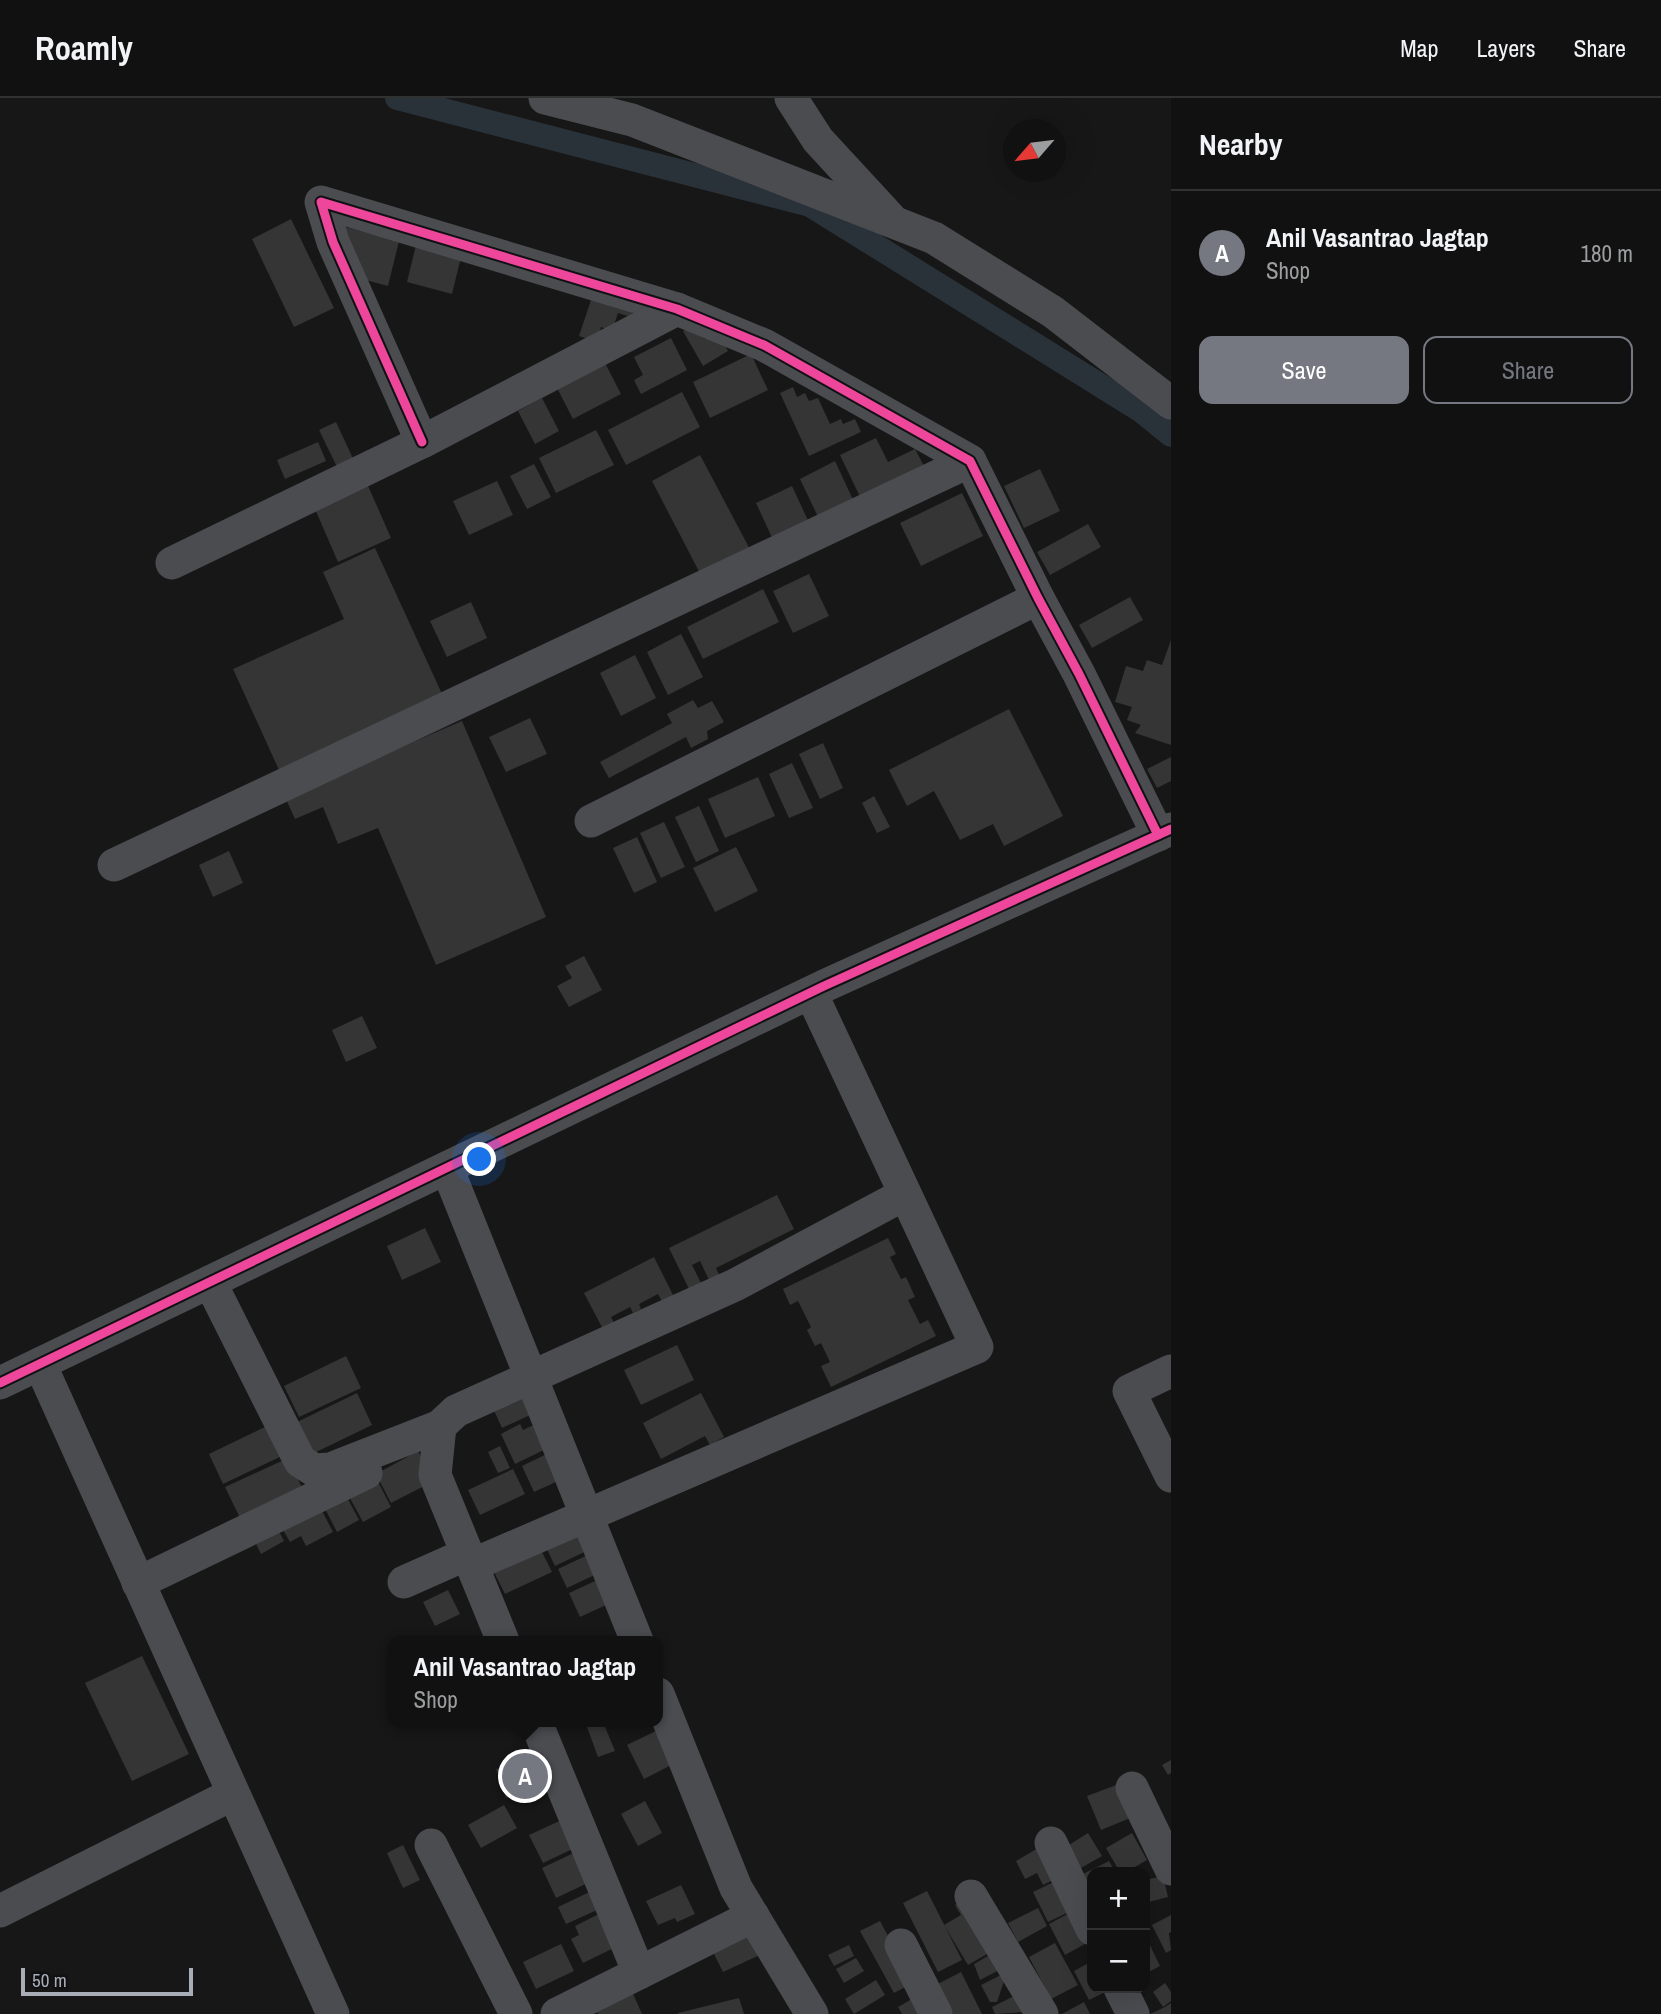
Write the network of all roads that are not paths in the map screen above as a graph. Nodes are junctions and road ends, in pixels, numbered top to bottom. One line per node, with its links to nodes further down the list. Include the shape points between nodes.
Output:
1 (545, 98): 3 (street, via 632,120)
2 (791, 98): 3 (street, via 818,140)
3 (894, 222): 5 (street, via 934,238 1053,312)
4 (677, 309): 6 (street); 6 (street, via 321,202 333,242); 7 (street, via 764,345)
5 (1171, 403)
6 (422, 442): 8 (street)
7 (970, 461): 9 (street); 12 (street)
8 (172, 563)
9 (1038, 598): 10 (street); 11 (street)
10 (592, 821)
11 (1165, 832): 13 (street)
12 (114, 865)
13 (811, 993): 14 (street); 15 (street)
14 (447, 1168): 16 (street); 19 (street)
15 (905, 1194): 19 (street, via 735,1285); 23 (street, via 977,1347)
16 (210, 1282): 17 (street); 21 (street, via 300,1461 314,1470 330,1469)
17 (40, 1364): 20 (street); 26 (street)
18 (1171, 1371): 22 (street, via 1129,1391)
19 (531, 1378): 21 (street, via 456,1411); 23 (street)
20 (0, 1383)
21 (439, 1432): 24 (street, via 435,1475); 26 (street)
22 (1171, 1476)
23 (586, 1516): 24 (street); 28 (street)
24 (469, 1560): 25 (street); 27 (street)
25 (404, 1582)
26 (138, 1583): 32 (street)
27 (501, 1636)
28 (635, 1636)
29 (663, 1706): 38 (street, via 736,1888)
30 (538, 1727): 41 (street)
31 (1132, 1788): 35 (street)
32 (233, 1794): 37 (street); 43 (street)
33 (1051, 1843): 39 (street)
34 (431, 1845): 44 (street)
35 (1168, 1858)
36 (971, 1896): 48 (street)
37 (0, 1911)
38 (753, 1916): 41 (street); 46 (street)
39 (1087, 1919)
40 (901, 1945): 47 (street)
41 (639, 1973): 45 (street)
42 (1122, 1993): 49 (street)
43 (333, 2014)
44 (516, 2014)
45 (557, 2014)
46 (812, 2014)
47 (936, 2014)
48 (1042, 2014)
49 (1133, 2014)

